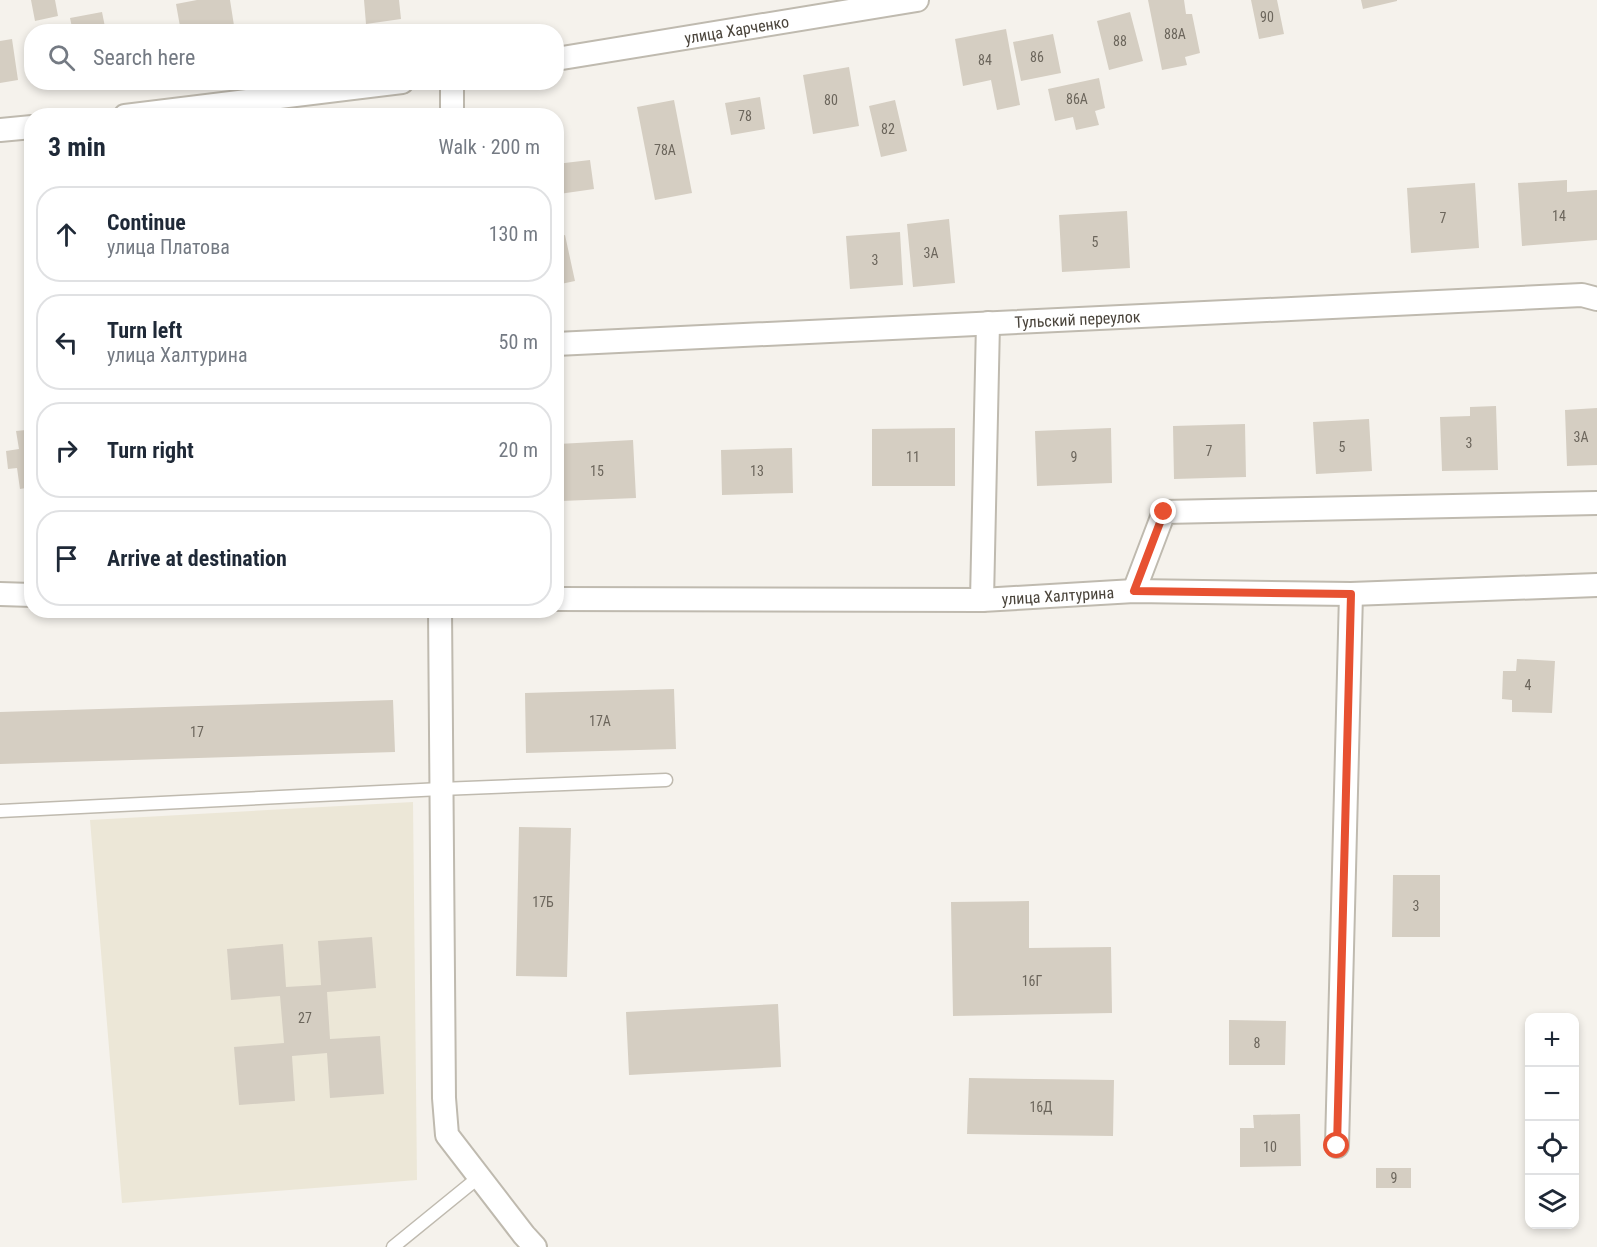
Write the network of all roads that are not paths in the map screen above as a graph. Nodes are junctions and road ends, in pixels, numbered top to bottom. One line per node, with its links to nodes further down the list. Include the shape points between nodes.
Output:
1 (917, 0): 2 (street, улица Харченко)
2 (564, 58)
3 (337, 90): 5 (street)
4 (452, 90): 6 (street)
5 (190, 108)
6 (452, 108)
7 (24, 128): 8 (street)
8 (0, 130)
9 (1597, 299): 10 (street, Тульский переулок, via 1570,295)
10 (988, 323): 11 (street, Тульский переулок); 19 (street)
11 (564, 344)
12 (1597, 503): 14 (street, via 1164,512)
13 (1597, 585): 16 (street, улица Халтурина)
14 (1134, 591): 16 (street, улица Халтурина); 19 (street, улица Халтурина)
15 (0, 594): 17 (street)
16 (1351, 594): 24 (street)
17 (24, 595)
18 (564, 599): 19 (street, улица Халтурина)
19 (982, 600)
20 (440, 618): 22 (street)
21 (666, 780): 22 (lane)
22 (441, 789): 23 (lane); 25 (street, via 447,1135)
23 (0, 811)
24 (1337, 1146)
25 (479, 1177): 26 (lane); 27 (street)
26 (393, 1247)
27 (535, 1247)

